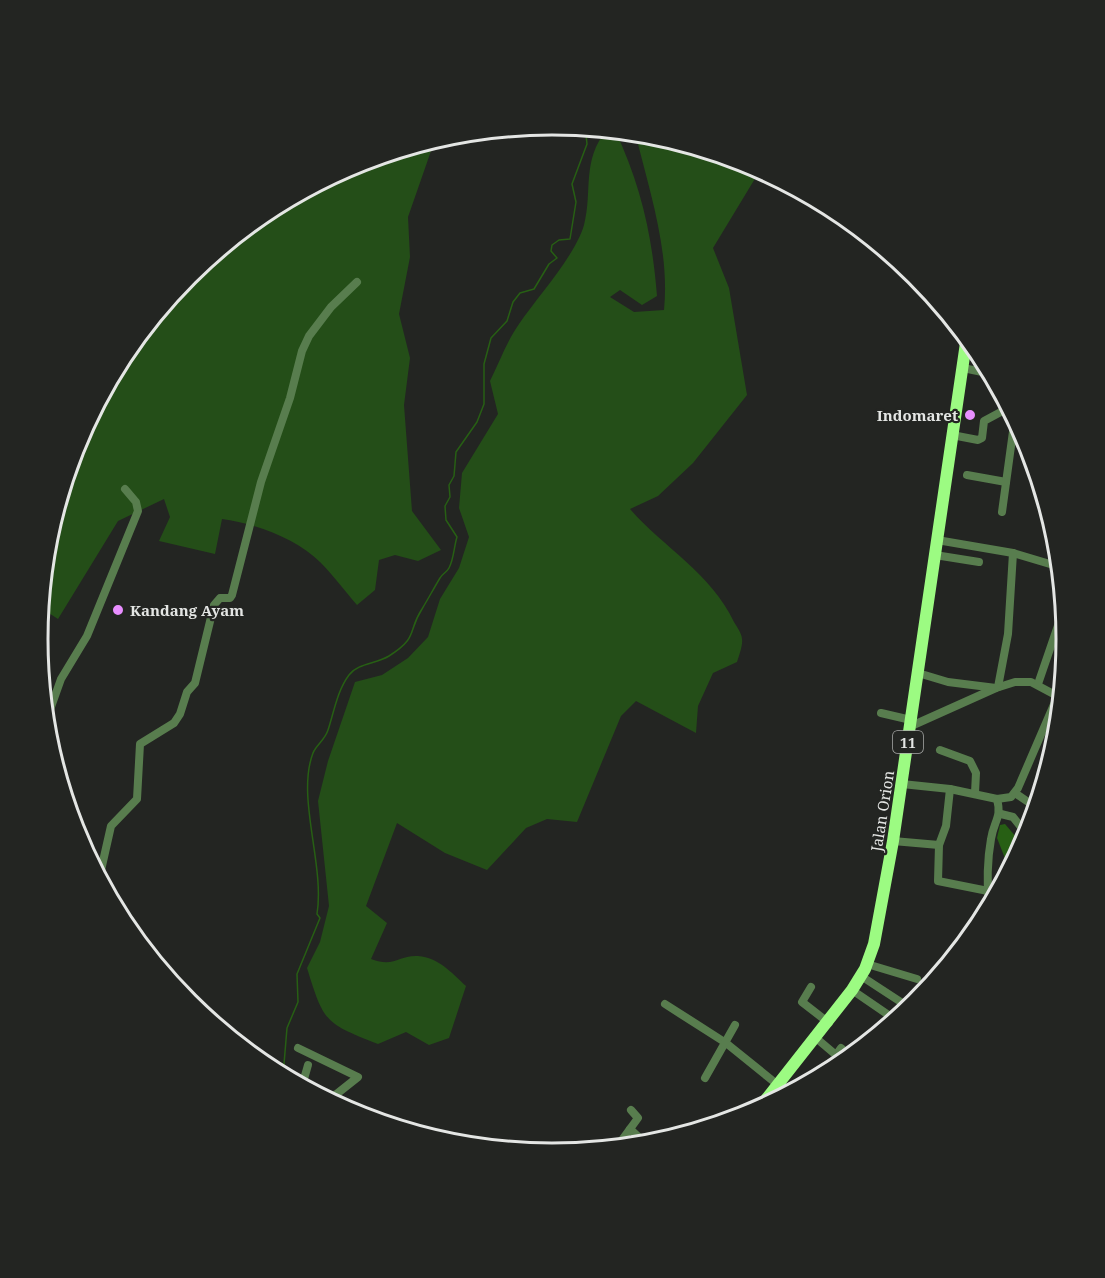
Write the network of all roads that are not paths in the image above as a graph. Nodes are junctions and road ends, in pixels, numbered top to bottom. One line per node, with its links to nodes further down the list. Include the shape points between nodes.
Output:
1 (357, 282): 37 (street, via 331,307 302,351 261,482 232,595 220,598 214,605 195,684 187,692 180,714 171,726 140,744 137,799 111,826)
2 (965, 350): 3 (highway, Jalan Orion / 11)
3 (963, 369): 4 (street); 7 (highway, Jalan Orion / 11)
4 (980, 372)
5 (1002, 411): 7 (street, via 987,418 978,440)
6 (1013, 433): 9 (street)
7 (952, 435): 12 (highway, Jalan Orion / 11)
8 (967, 475): 9 (street)
9 (1006, 482): 11 (street)
10 (125, 489): 22 (street, via 138,511 87,636 61,679)
11 (1002, 512)
12 (937, 540): 13 (street); 14 (highway, Jalan Orion / 11)
13 (1013, 553): 16 (street); 20 (street, via 1008,634)
14 (935, 555): 15 (street); 18 (highway, Jalan Orion / 11)
15 (980, 562)
16 (1051, 564)
17 (1057, 629): 19 (street)
18 (918, 673): 20 (street, via 948,682); 25 (highway, Jalan Orion / 11)
19 (1038, 684): 20 (street, via 1015,682); 21 (street)
20 (997, 688): 25 (street)
21 (1054, 693)
22 (52, 704)
23 (881, 713): 25 (street)
24 (1051, 717): 30 (street)
25 (910, 724): 27 (highway, Jalan Orion / 11)
26 (940, 750): 29 (street, via 970,761 976,773)
27 (902, 784): 28 (street); 35 (highway, Jalan Orion / 11)
28 (950, 789): 29 (street); 36 (street, via 946,826)
29 (975, 793): 31 (street)
30 (1015, 793): 31 (street); 32 (street)
31 (997, 799): 33 (street)
32 (1029, 803)
33 (1001, 814): 34 (street, via 1012,817); 38 (street, via 991,838)
34 (1021, 827)
35 (893, 841): 36 (street); 39 (highway, Jalan Orion / 11, via 874,944)
36 (939, 845): 38 (street, via 938,881)
37 (102, 866)
38 (988, 891)
39 (864, 970): 40 (street); 42 (highway, Jalan Orion / 11); 43 (street)
40 (917, 979)
41 (811, 987): 46 (street, via 802,1002)
42 (852, 990): 45 (street); 46 (highway, Jalan Orion / 11)
43 (903, 1002)
44 (665, 1004): 49 (street)
45 (888, 1015)
46 (828, 1023): 48 (highway, Jalan Orion / 11)
47 (735, 1025): 49 (street)
48 (816, 1038): 51 (street, via 836,1055 841,1048); 55 (highway, Jalan Orion / 11)
49 (726, 1043): 54 (street); 55 (street)
50 (298, 1048): 57 (street, via 358,1077)
51 (844, 1050)
52 (308, 1065): 53 (street)
53 (304, 1078)
54 (705, 1078)
55 (778, 1085): 56 (highway, Jalan Orion / 11)
56 (771, 1093)
57 (336, 1094)
58 (631, 1110): 59 (street, via 638,1116)
59 (630, 1129): 60 (street); 61 (street)
60 (637, 1136)
61 (623, 1138)

